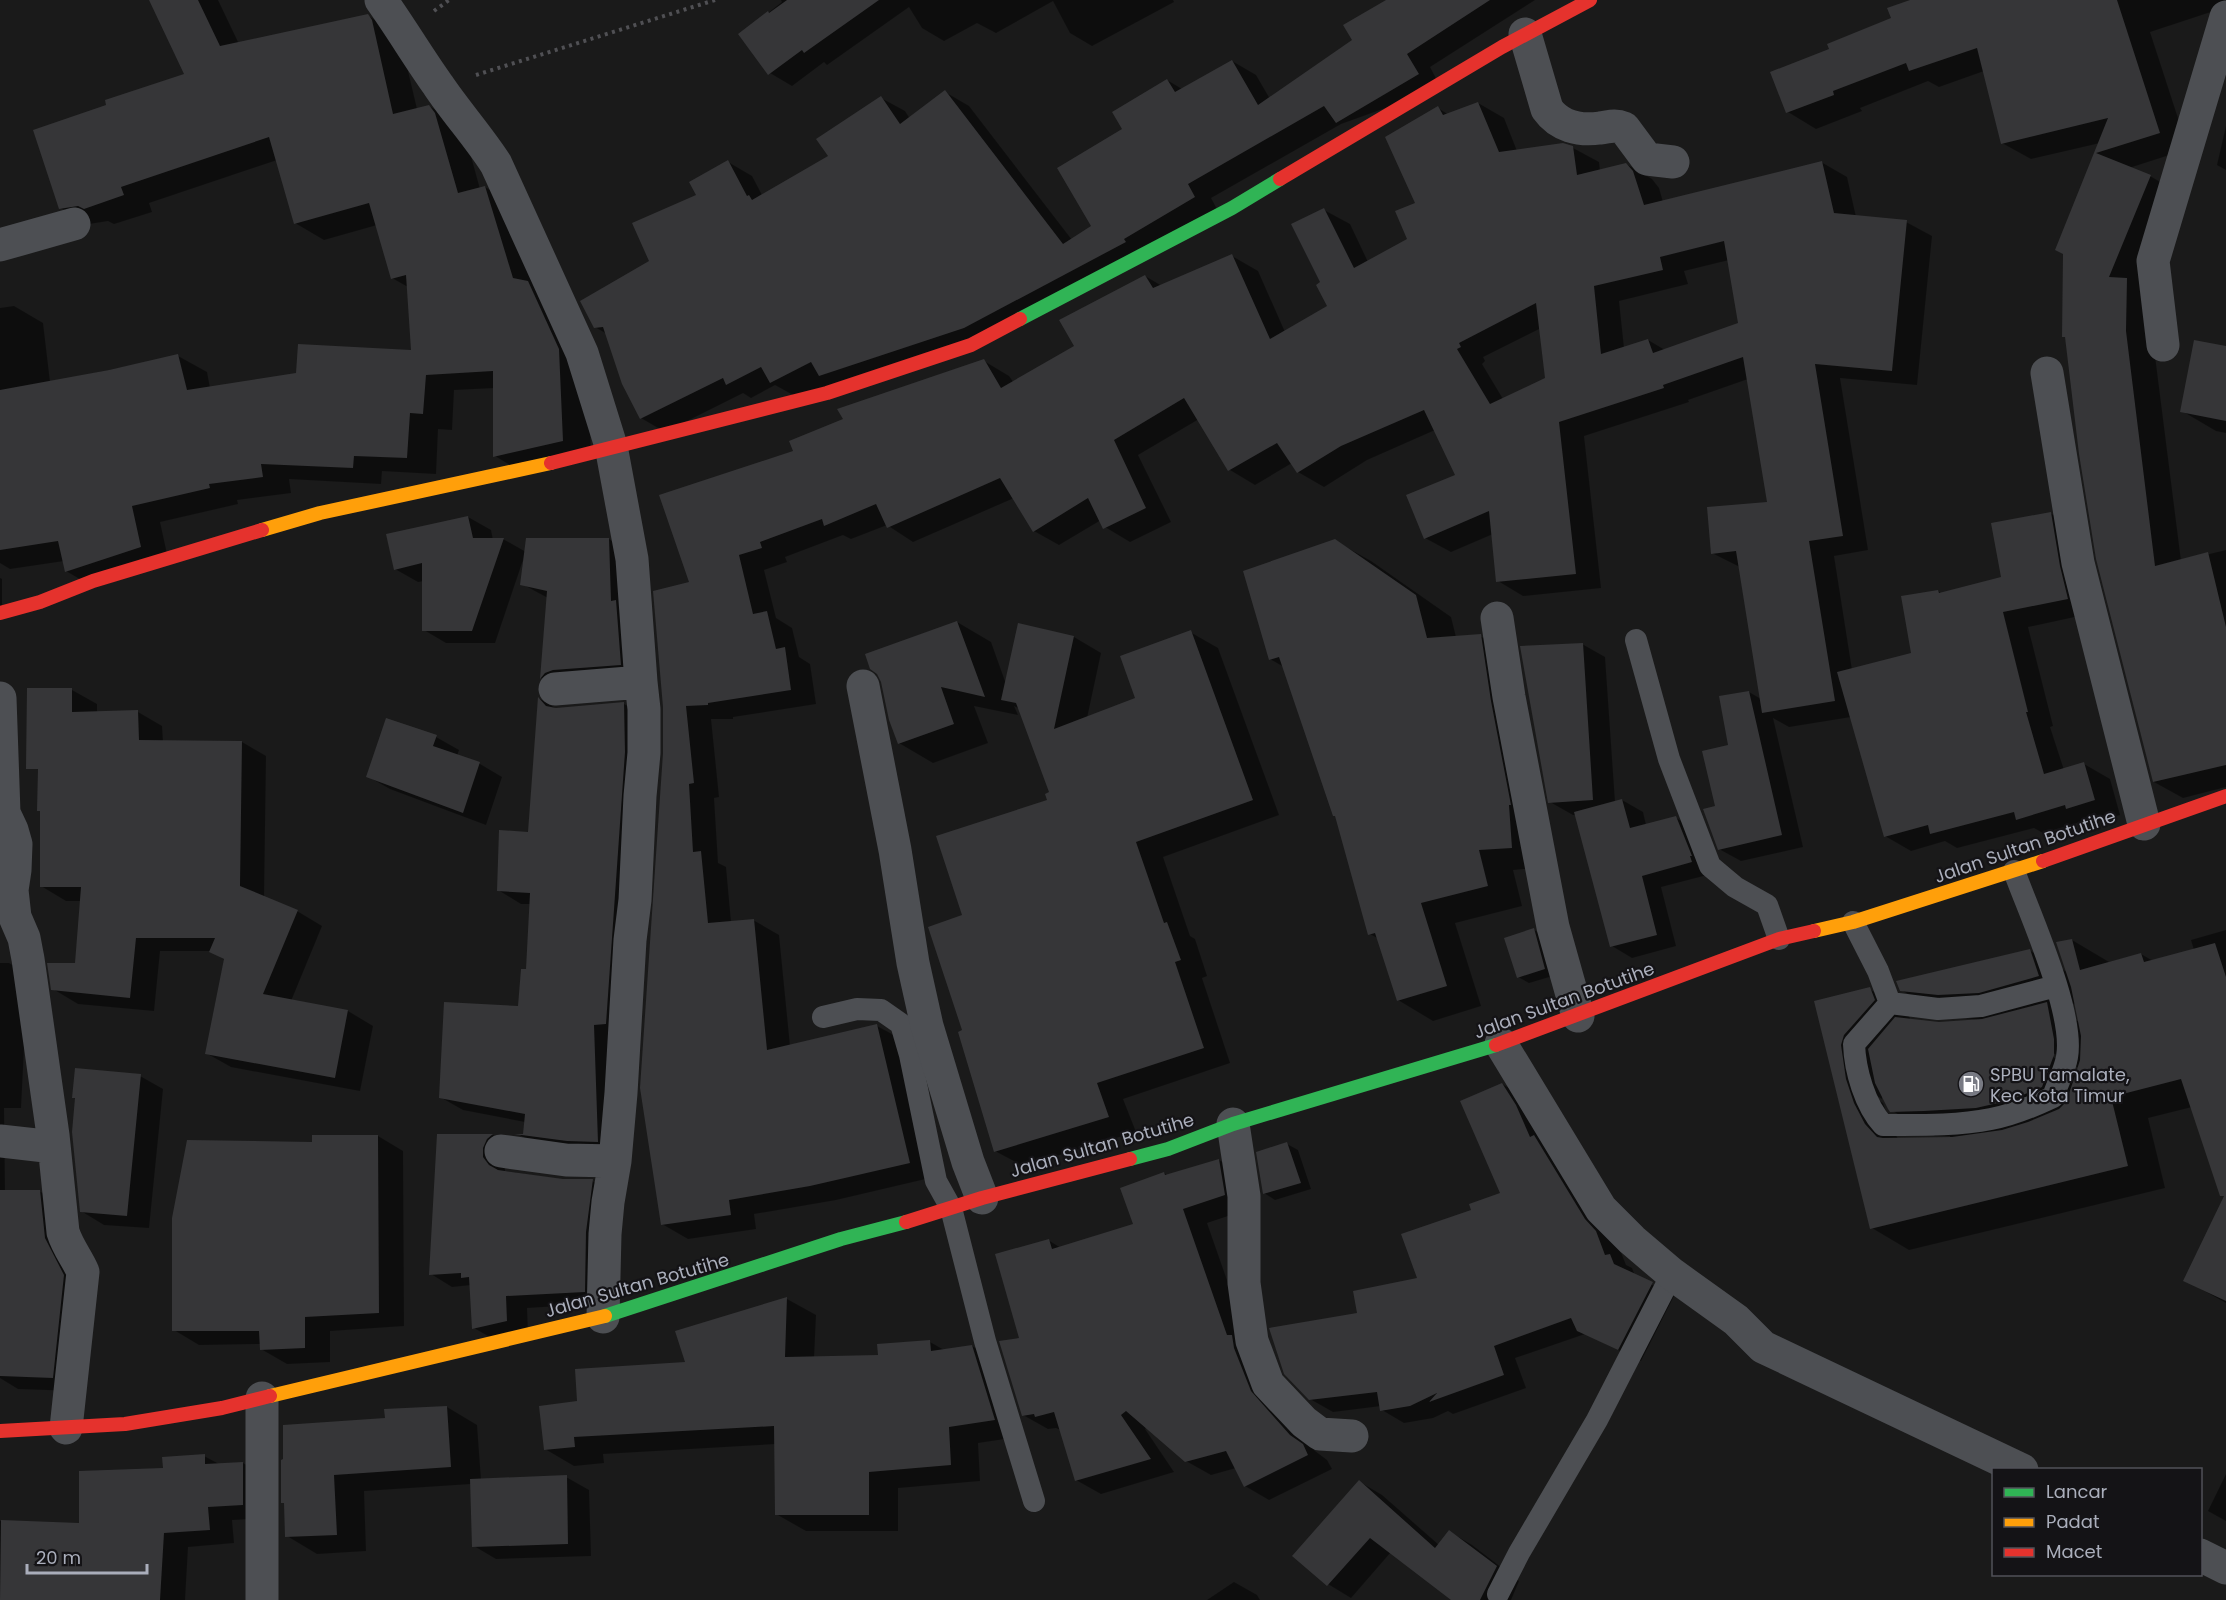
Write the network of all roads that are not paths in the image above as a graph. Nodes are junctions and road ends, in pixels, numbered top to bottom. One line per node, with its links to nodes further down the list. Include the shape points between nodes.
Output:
1 (381, 0): 10 (street, via 438,87 496,164 582,353)
2 (1590, 0): 4 (main road)
3 (2226, 17): 8 (street, via 2153,261)
4 (1525, 34): 5 (street, via 1547,109 1554,120 1565,126 1624,128 1647,159); 10 (main road, via 1232,208 970,345 827,393)
5 (1673, 162)
6 (74, 224): 7 (street)
7 (0, 245)
8 (2163, 345)
9 (2047, 373): 19 (street, via 2078,563)
10 (611, 446): 11 (main road, via 536,467 320,513); 14 (street, via 632,559)
11 (0, 613)
12 (1497, 618): 25 (street, via 1553,927)
13 (1636, 640): 22 (lane, via 1669,759 1710,866 1735,887 1767,905)
14 (640, 682): 16 (street); 32 (street, via 644,753)
15 (863, 686): 33 (street, via 927,1026)
16 (555, 688)
17 (0, 698): 30 (street, via 4,813 15,844 15,917 28,959)
18 (2226, 796): 19 (main road, Jalan Sultan Botutihe)
19 (2144, 824): 20 (main road, Jalan Sultan Botutihe)
20 (2014, 871): 21 (main road, Jalan Sultan Botutihe); 23 (lane)
21 (1854, 922): 22 (main road, Jalan Sultan Botutihe); 24 (lane)
22 (1779, 939): 25 (main road, Jalan Sultan Botutihe)
23 (2056, 986): 24 (lane, via 1981,1006 1938,1009); 24 (lane, via 2068,1031 2067,1058 2053,1097 1991,1119 1933,1125 1883,1125 1875,1116 1854,1065 1854,1044)
24 (1890, 1003)
25 (1578, 1016): 27 (main road, Jalan Sultan Botutihe)
26 (823, 1017): 34 (lane, via 857,1009 881,1010 901,1024 936,1182)
27 (1501, 1044): 28 (main road, Jalan Sultan Botutihe); 35 (street, via 1601,1209)
28 (1233, 1124): 33 (main road, Jalan Sultan Botutihe, via 1168,1149); 40 (street, via 1244,1196 1244,1283 1252,1341 1268,1384 1320,1434)
29 (0, 1141): 30 (street)
30 (54, 1146): 38 (street, via 63,1232 83,1272)
31 (501, 1152): 32 (street)
32 (615, 1161): 36 (street, via 605,1234)
33 (982, 1198): 34 (main road, Jalan Sultan Botutihe)
34 (951, 1208): 36 (main road, Jalan Sultan Botutihe, via 841,1239); 42 (lane, via 985,1341)
35 (1672, 1274): 41 (street, via 1736,1320 1763,1347); 45 (lane, via 1597,1420)
36 (603, 1317): 37 (main road, Jalan Sultan Botutihe)
37 (262, 1398): 38 (main road, Jalan Sultan Botutihe, via 125,1424); 46 (street)
38 (66, 1428): 39 (main road, Jalan Sultan Botutihe)
39 (0, 1431)
40 (1352, 1436)
41 (2018, 1468)
42 (1034, 1501)
43 (2202, 1556): 44 (street)
44 (2226, 1568)
45 (1498, 1594)
46 (262, 1600)

